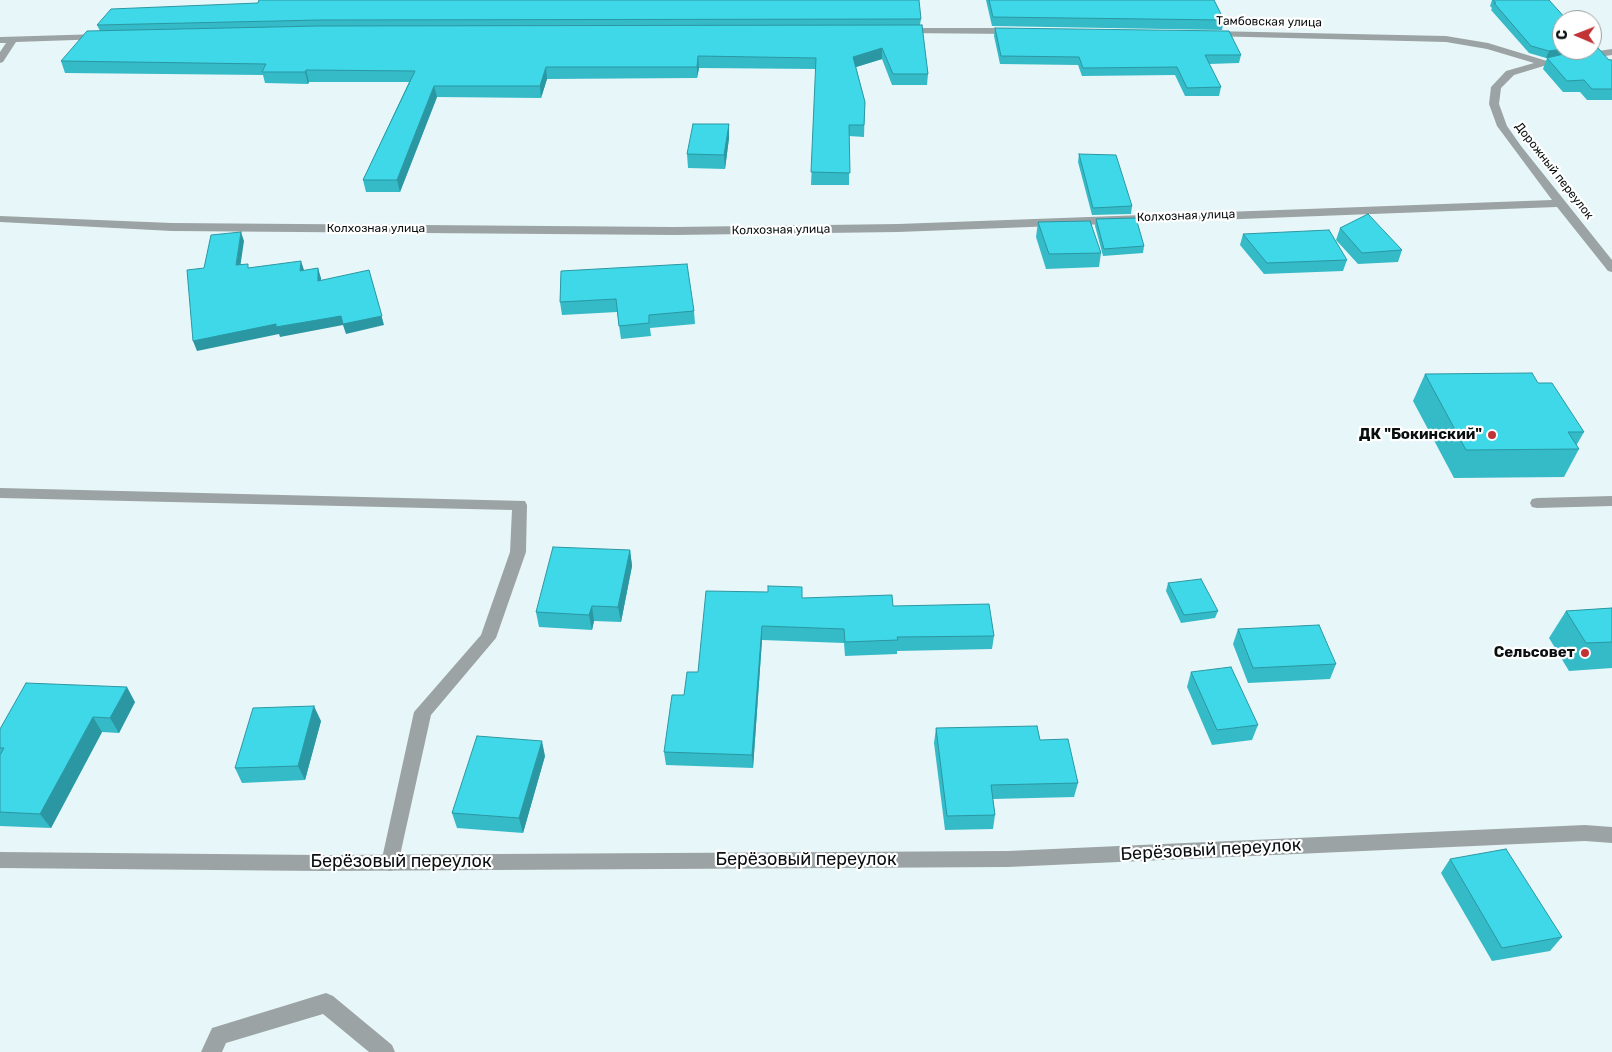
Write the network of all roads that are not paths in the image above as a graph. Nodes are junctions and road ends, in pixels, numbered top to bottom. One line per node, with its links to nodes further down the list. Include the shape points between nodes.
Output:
1 (894, 31): 2 (street)
2 (1022, 31)
3 (1205, 34): 8 (street, Тамбовская улица, via 1446,39)
4 (113, 37): 5 (street)
5 (13, 39): 6 (street); 7 (street)
6 (0, 40)
7 (0, 60)
8 (1548, 62): 9 (street, Дорожный переулок, via 1510,73 1496,87 1494,104 1502,126 1517,148)
9 (1562, 203): 10 (street, Колхозная улица, via 898,228 674,232 172,227); 11 (street, Дорожный переулок)
10 (0, 219)
11 (1612, 268)
12 (0, 493): 17 (street, via 520,504 518,552 488,638 423,712)
13 (1612, 501): 14 (street)
14 (1537, 503)
15 (1612, 835): 17 (street, Берёзовый переулок, via 1008,859)
16 (0, 860): 17 (street, Берёзовый переулок)
17 (390, 863)
18 (210, 1052): 19 (street, via 219,1035 326,1003)
19 (385, 1052)

